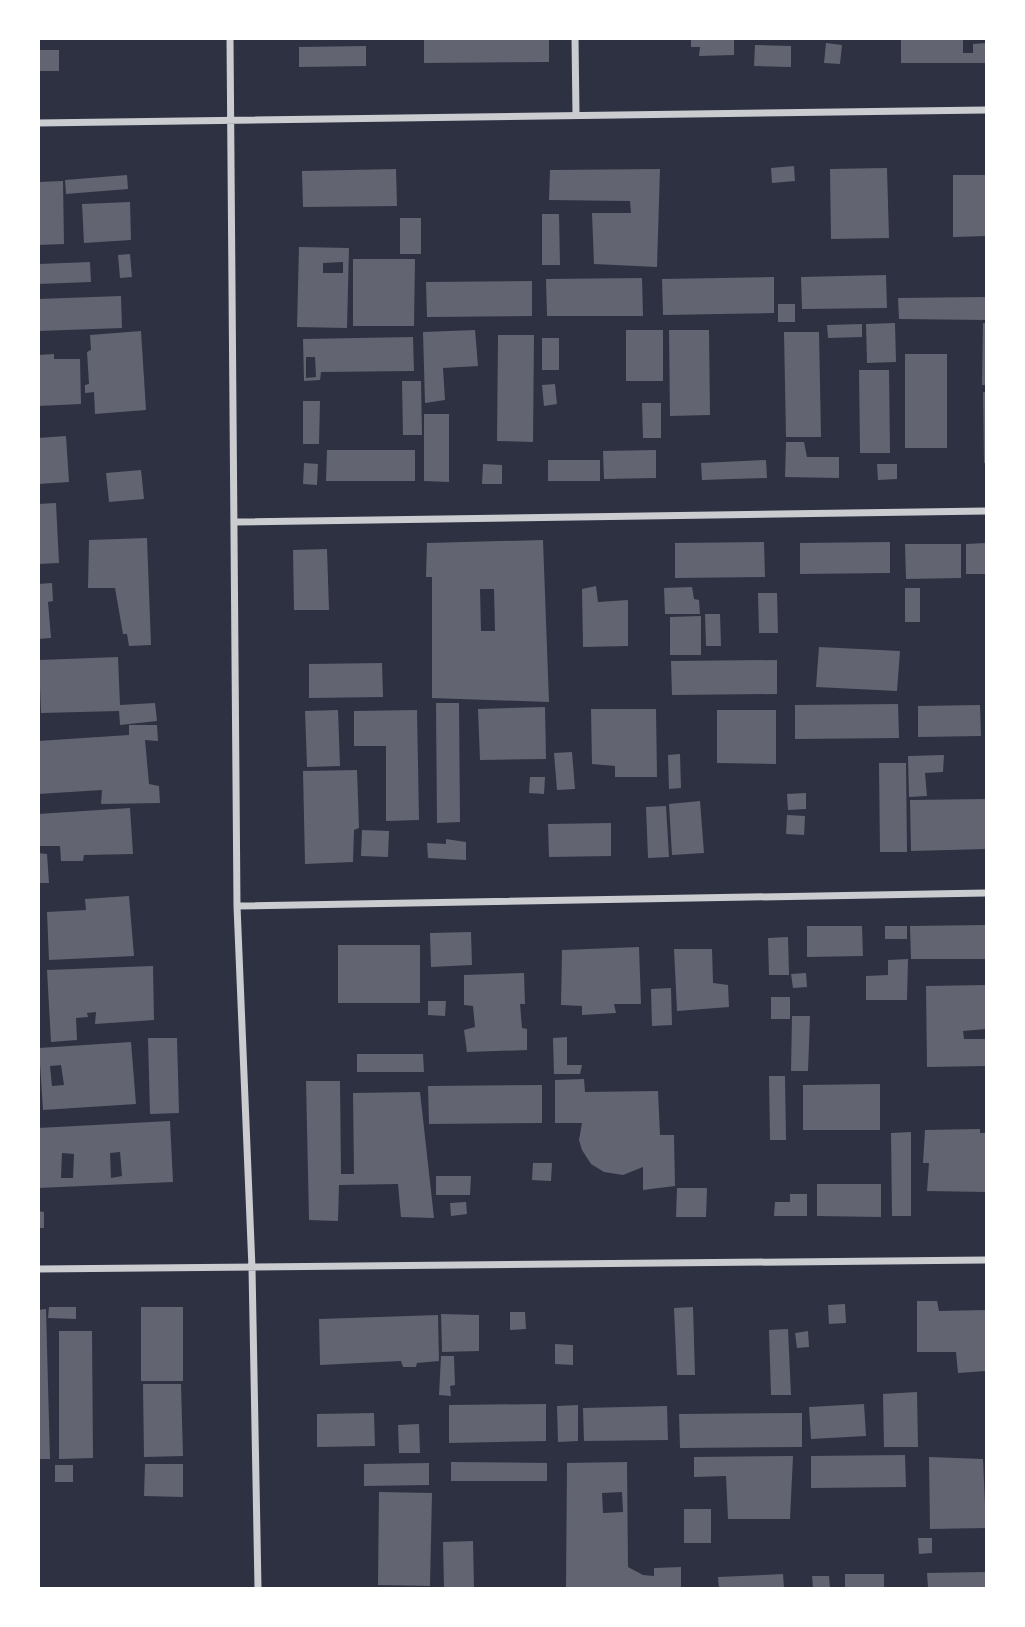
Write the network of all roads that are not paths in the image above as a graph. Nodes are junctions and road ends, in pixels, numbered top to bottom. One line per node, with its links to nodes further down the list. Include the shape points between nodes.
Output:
1 (230, 38): 5 (street)
2 (575, 38): 4 (street)
3 (986, 110): 4 (street)
4 (576, 115): 5 (street)
5 (232, 122): 6 (street); 8 (street)
6 (38, 123)
7 (986, 511): 8 (street)
8 (234, 522): 10 (street)
9 (986, 892): 10 (street)
10 (237, 906): 12 (street)
11 (986, 1260): 12 (street)
12 (252, 1268): 13 (street); 14 (street)
13 (38, 1269)
14 (258, 1588)

